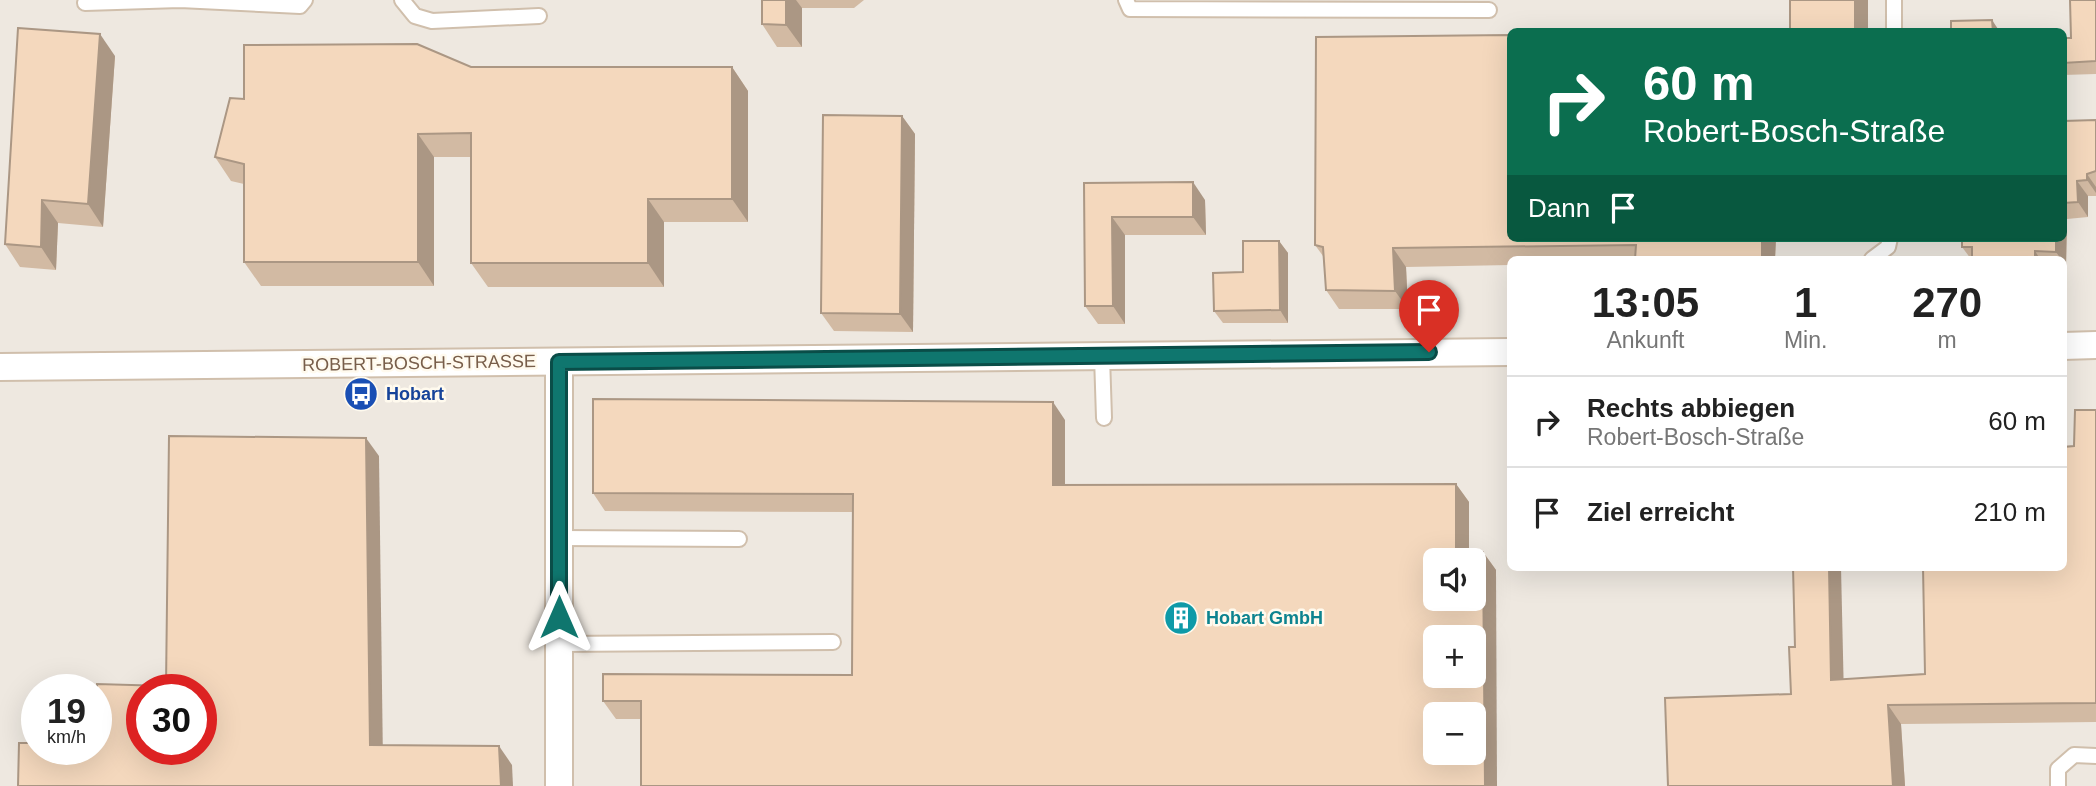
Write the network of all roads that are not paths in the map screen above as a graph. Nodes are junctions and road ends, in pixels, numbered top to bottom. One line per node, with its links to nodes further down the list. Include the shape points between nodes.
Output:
1 (306, 0): 5 (lane, via 300,6 180,0)
2 (402, 0): 7 (lane, via 415,16 432,21)
3 (1126, 0): 6 (lane, via 1130,9)
4 (1894, 0): 8 (lane)
5 (86, 3)
6 (1489, 10)
7 (539, 16)
8 (1895, 28)
9 (1889, 242): 10 (lane)
10 (1876, 256)
11 (2096, 345): 12 (street)
12 (2067, 346)
13 (1507, 352): 14 (street, ROBERT-BOSCH-STRASSE)
14 (1102, 356): 15 (street, ROBERT-BOSCH-STRASSE); 17 (lane)
15 (559, 362): 16 (street, ROBERT-BOSCH-STRASSE); 18 (street)
16 (0, 367)
17 (1104, 418)
18 (559, 538): 19 (lane); 21 (street)
19 (739, 539)
20 (833, 642): 21 (lane)
21 (559, 643): 23 (street)
22 (2096, 756): 24 (lane, via 2074,755 2058,769)
23 (559, 786)
24 (2058, 786)

